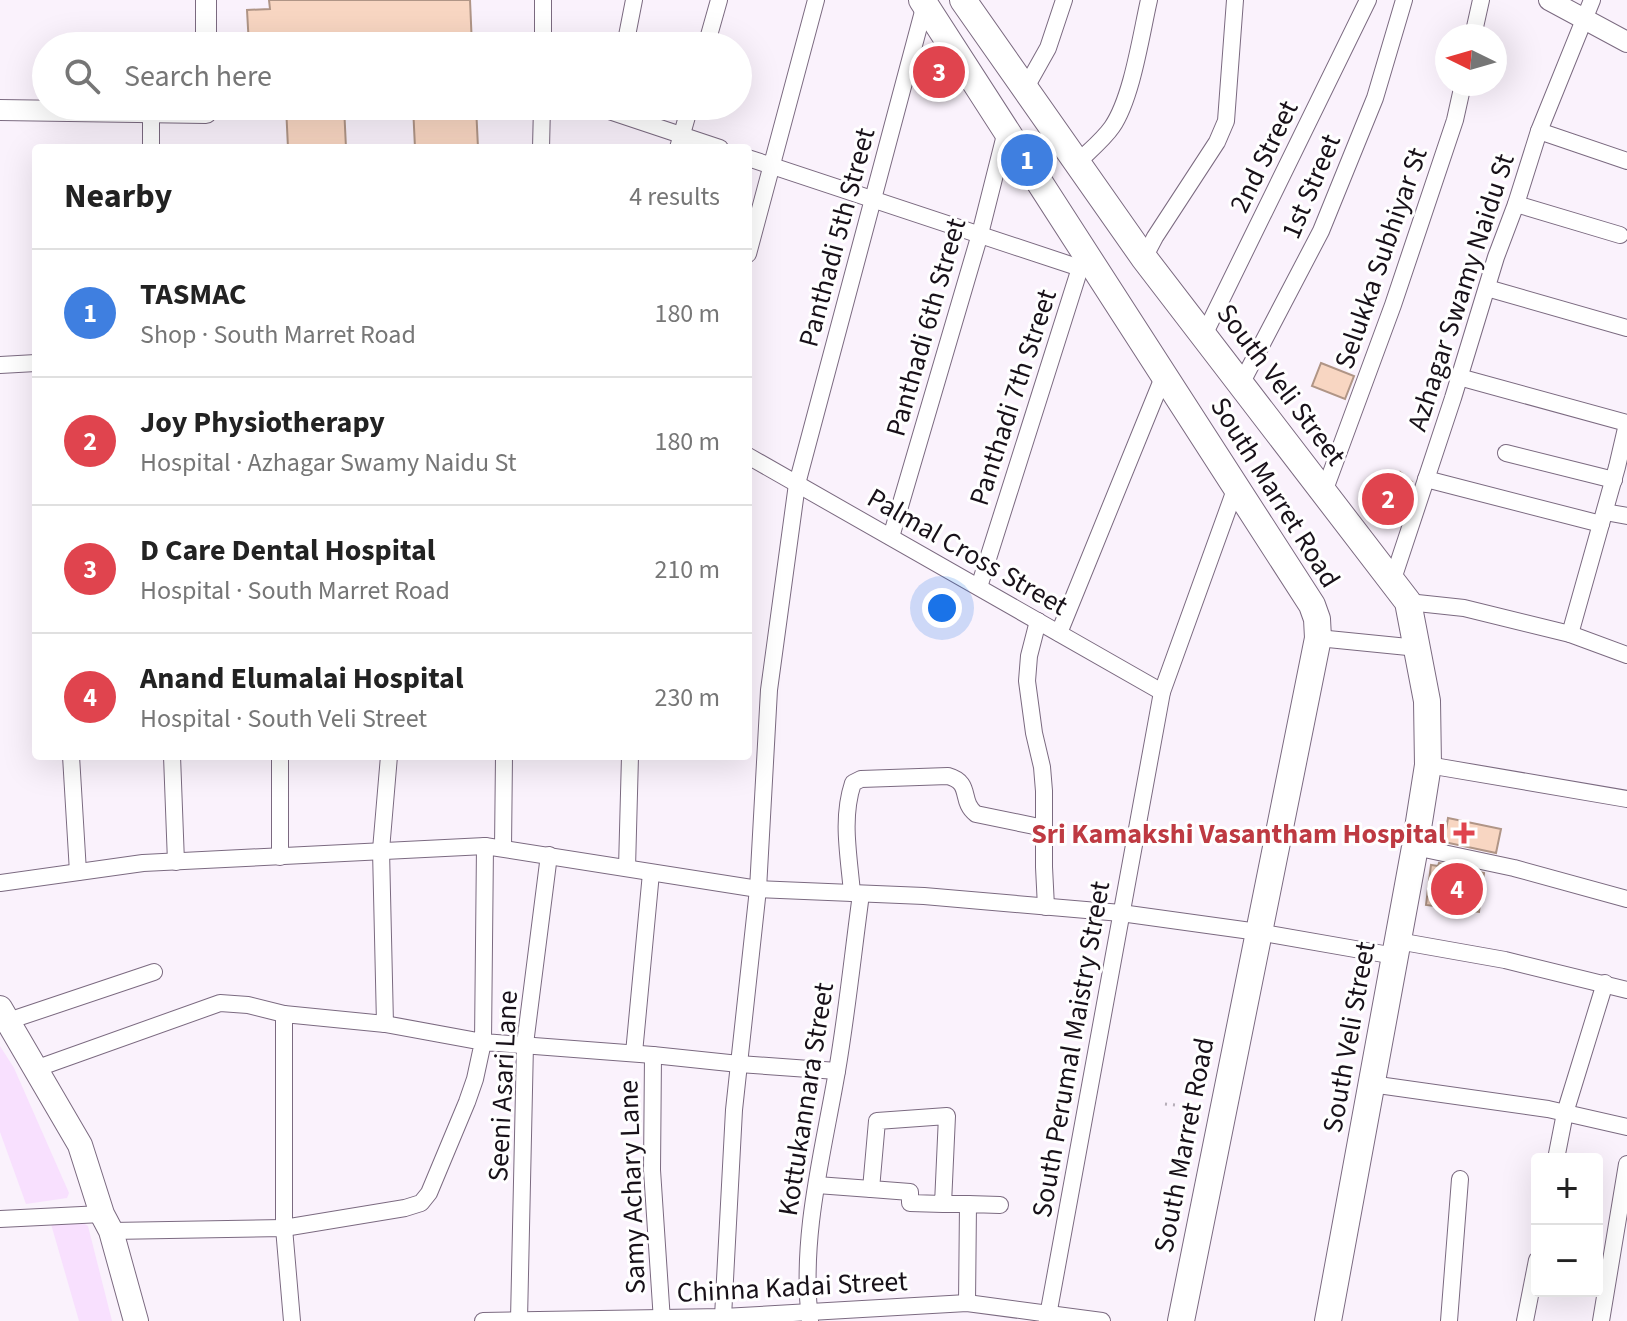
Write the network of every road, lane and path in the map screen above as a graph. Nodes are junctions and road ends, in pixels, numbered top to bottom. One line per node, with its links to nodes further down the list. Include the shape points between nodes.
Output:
1 (206, 0): 18 (street)
2 (543, 0): 19 (street)
3 (634, 0): 20 (street)
4 (719, 0): 21 (street)
5 (816, 0): 39 (street)
6 (963, 0): 23 (main road, South Veli Street)
7 (1064, 0): 23 (street, via 1048,48)
8 (1149, 0): 38 (street, via 1120,113)
9 (1235, 0): 45 (street, via 1226,121)
10 (1368, 0): 49 (street, 2nd Street)
11 (1404, 0): 54 (street, 1st Street, via 1375,98 1321,231)
12 (1481, 0): 17 (street)
13 (1549, 0): 16 (street)
14 (1592, 0): 16 (street, Azhagar Swamy Naidu St)
15 (923, 2): 31 (main road, South Marret Road); 40 (street, Panthadi 5th Street)
16 (1584, 21): 22 (street); 32 (street, Azhagar Swamy Naidu St)
17 (1476, 24)
18 (206, 32)
19 (543, 32)
20 (628, 32)
21 (710, 32)
22 (1627, 42)
23 (1025, 89): 38 (main road, South Veli Street)
24 (1460, 96): 62 (street, Selukka Subhiyar St, via 1393,305)
25 (0, 110): 26 (street)
26 (32, 110)
27 (151, 120): 34 (street)
28 (542, 120): 35 (street)
29 (636, 120): 33 (street)
30 (686, 120): 33 (street)
31 (1006, 131): 42 (street, Panthadi 6th Street); 46 (main road, South Marret Road)
32 (1539, 131): 37 (street); 41 (street, Azhagar Swamy Naidu St)
33 (680, 142)
34 (151, 144)
35 (541, 144)
36 (752, 159): 39 (street)
37 (1627, 161)
38 (1077, 163): 45 (main road, South Veli Street)
39 (772, 166): 40 (street); 44 (street)
40 (874, 199): 42 (street); 60 (street, Panthadi 5th Street)
41 (1516, 204): 43 (street); 47 (street, Azhagar Swamy Naidu St)
42 (980, 234): 46 (street); 65 (street, Panthadi 6th Street)
43 (1620, 235)
44 (752, 239)
45 (1144, 258): 49 (main road, South Veli Street)
46 (1085, 264): 52 (main road, South Marret Road); 66 (street, Panthadi 7th Street)
47 (1487, 288): 48 (street); 53 (street, Azhagar Swamy Naidu St)
48 (1627, 328)
49 (1204, 335): 54 (main road, South Veli Street)
50 (32, 363): 51 (street)
51 (0, 365)
52 (1164, 375): 61 (main road, South Marret Road); 69 (street)
53 (1459, 377): 55 (street); 58 (street, Azhagar Swamy Naidu St)
54 (1241, 384): 62 (main road, South Veli Street)
55 (1627, 423): 59 (street)
56 (1506, 453): 59 (street)
57 (752, 458): 60 (street, Palmal Cross Street)
58 (1426, 479): 64 (street); 67 (street, Azhagar Swamy Naidu St)
59 (1614, 480): 64 (street)
60 (797, 484): 65 (street, Palmal Cross Street); 95 (street, Panthadi 5th Street, via 769,690)
61 (1236, 487): 71 (main road, South Marret Road, via 1312,605); 74 (street, South Perumal Maistry Street)
62 (1324, 492): 67 (main road, South Veli Street)
63 (1627, 516): 64 (street)
64 (1603, 518): 70 (street)
65 (891, 537): 66 (street, Palmal Cross Street)
66 (979, 587): 68 (street, Palmal Cross Street)
67 (1400, 592): 70 (street); 72 (main road, South Veli Street)
68 (1038, 621): 69 (street, Palmal Cross Street); 83 (street, via 1027,681 1044,791)
69 (1059, 633): 74 (street, Palmal Cross Street)
70 (1570, 634): 73 (street)
71 (1318, 638): 72 (street); 100 (main road, South Marret Road)
72 (1418, 648): 81 (main road, South Veli Street, via 1427,701)
73 (1627, 655)
74 (1162, 692): 99 (street, South Perumal Maistry Street)
75 (71, 760): 92 (street)
76 (172, 760): 90 (street)
77 (280, 760): 89 (street)
78 (389, 760): 87 (street)
79 (504, 760): 86 (street)
80 (630, 760): 91 (street)
81 (1428, 765): 82 (street); 85 (main road, South Veli Street)
82 (1627, 799)
83 (1044, 828): 96 (street, Kottukannara Street, via 976,814 962,784 948,776 861,779 853,783 846,819); 98 (street)
84 (485, 846): 86 (street); 87 (street); 108 (street)
85 (1415, 847): 97 (street); 101 (main road, South Veli Street)
86 (503, 848): 88 (street)
87 (381, 850): 89 (street); 107 (street)
88 (549, 855): 91 (street); 109 (street, Seeni Asari Lane)
89 (280, 857): 90 (street)
90 (176, 862): 92 (street)
91 (627, 868): 93 (street)
92 (78, 872): 94 (street)
93 (651, 873): 95 (street); 110 (street)
94 (0, 883)
95 (758, 889): 96 (street); 112 (street, Panthadi 5th Street)
96 (857, 894): 98 (street); 114 (street, Kottukannara Street)
97 (1627, 899)
98 (1046, 907): 99 (street)
99 (1121, 913): 100 (street); 135 (street, South Perumal Maistry Street)
100 (1258, 932): 101 (street); 117 (main road, South Marret Road)
101 (1396, 948): 103 (street, via 1505,960); 115 (main road, South Veli Street)
102 (154, 972): 106 (street)
103 (1605, 983): 104 (street); 118 (street)
104 (1627, 990)
105 (284, 1014): 107 (street); 113 (street, via 220,1003); 130 (street)
106 (4, 1015): 113 (main road)
107 (385, 1024): 108 (street)
108 (483, 1042): 109 (street); 130 (street, via 467,1102 421,1203)
109 (525, 1044): 110 (street); 136 (street, Seeni Asari Lane)
110 (634, 1053): 111 (street)
111 (653, 1055): 112 (street); 137 (street, Samy Achary Lane, via 652,1170)
112 (739, 1064): 114 (street); 133 (street, Panthadi 5th Street)
113 (35, 1069): 129 (main road, via 80,1145)
114 (837, 1071): 123 (street, Kottukannara Street)
115 (1371, 1084): 118 (street); 144 (main road, South Veli Street)
116 (1165, 1104): 117 (path)
117 (1223, 1111): 143 (main road, South Marret Road)
118 (1565, 1113): 119 (street); 120 (street)
119 (1627, 1127)
120 (1557, 1153)
121 (1627, 1164): 147 (street)
122 (1460, 1179): 145 (street)
123 (817, 1185): 124 (street); 134 (street, Kottukannara Street, via 807,1259)
124 (871, 1189): 125 (street, via 910,1192 910,1203); 125 (street, via 877,1121 947,1116)
125 (943, 1204): 126 (street)
126 (968, 1204): 127 (street); 132 (street)
127 (1000, 1205)
128 (0, 1219): 129 (street)
129 (106, 1222): 130 (street); 138 (main road)
130 (284, 1228): 139 (street)
131 (1531, 1290): 146 (street)
132 (967, 1303): 134 (street, Chinna Kadai Street); 135 (street, Chinna Kadai Street)
133 (723, 1317): 134 (street, Chinna Kadai Street); 137 (street, Chinna Kadai Street)
134 (810, 1317)
135 (1048, 1318): 142 (street, Chinna Kadai Street)
136 (519, 1320): 140 (street, Chinna Kadai Street); 141 (street, Chinna Kadai Street)
137 (662, 1320): 141 (street, Chinna Kadai Street)
138 (136, 1321)
139 (292, 1321)
140 (483, 1321)
141 (543, 1321)
142 (1102, 1321)
143 (1182, 1321)
144 (1328, 1321)
145 (1449, 1321)
146 (1525, 1321)
147 (1601, 1321)

